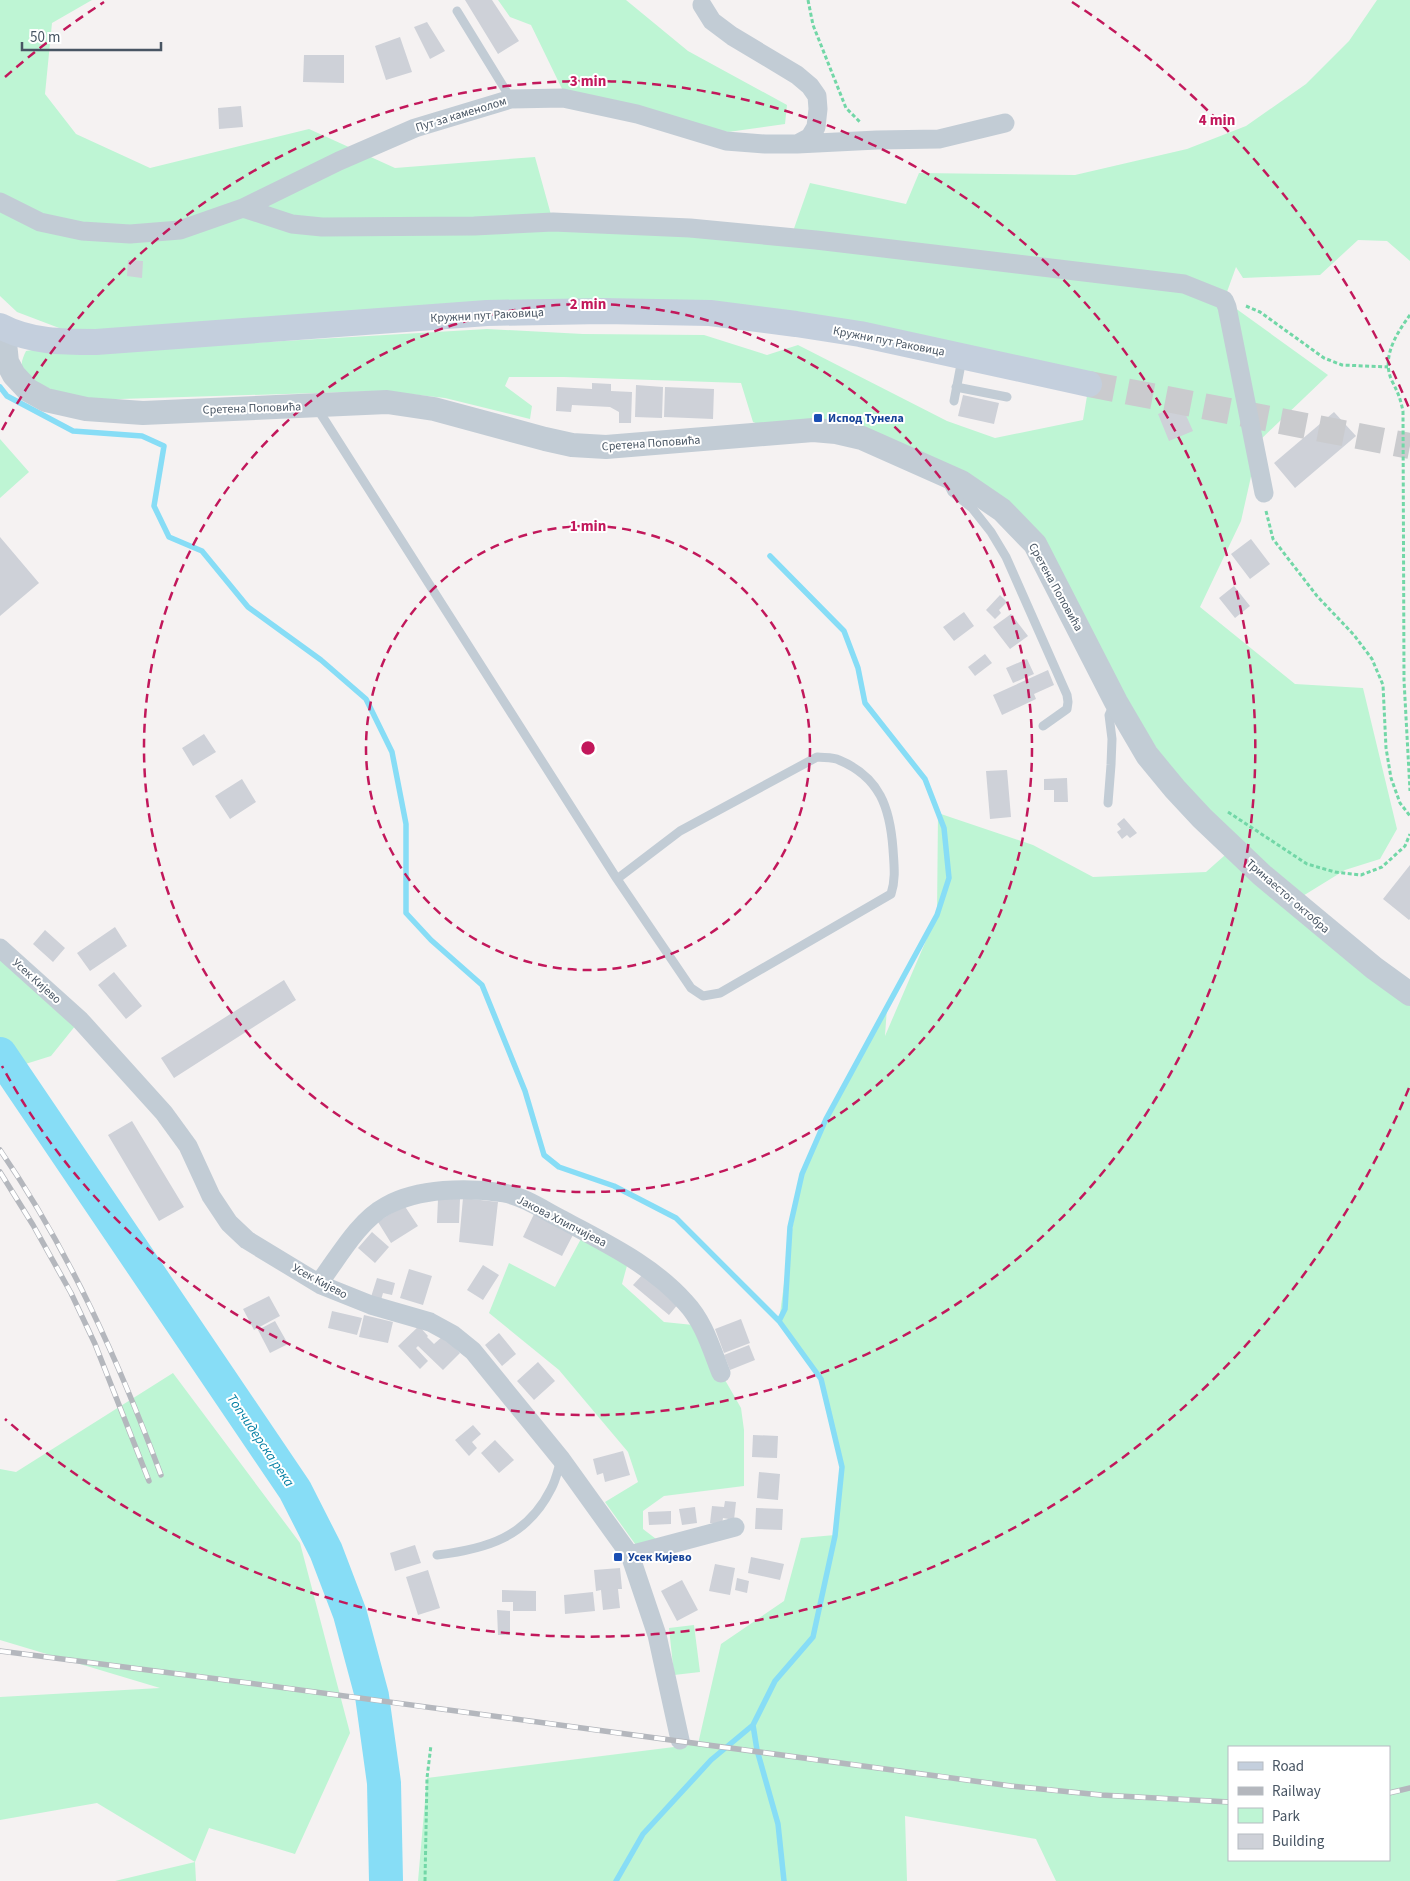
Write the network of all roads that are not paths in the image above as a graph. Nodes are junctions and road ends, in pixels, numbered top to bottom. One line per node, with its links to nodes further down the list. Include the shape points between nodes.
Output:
1 (702, 5): 5 (street, via 712,21 797,75 817,96 816,127 810,137)
2 (457, 11): 3 (lane)
3 (511, 99): 5 (street, Пут за каменолом, via 563,98 637,114 726,141); 7 (street, Пут за каменолом, via 415,128)
4 (1004, 123): 5 (street, Пут за каменолом, via 939,140)
5 (797, 144)
6 (0, 202): 7 (street, Пут за каменолом, via 40,222 82,231 130,234 180,230)
7 (243, 208): 16 (street, via 292,224 322,227 553,222 690,228 1184,284 1224,300 1230,314)
8 (4, 329): 9 (main road, Кружни пут Раковица, via 35,339 96,342 487,313 675,312 805,325); 14 (street, Сретена Поповића, via 7,362 14,375 28,390 46,400 86,409 143,413)
9 (962, 356): 10 (main road, Кружни пут Раковица); 11 (lane)
10 (1089, 384)
11 (956, 387): 12 (lane); 13 (lane)
12 (1007, 396)
13 (954, 401)
14 (315, 405): 15 (street, Сретена Поповића, via 402,403 545,439 606,447 813,430 836,432 862,438); 21 (lane)
15 (944, 474): 17 (street, Сретена Поповића, via 1002,510 1035,544); 18 (lane, via 952,492 972,508 1006,557 1067,695 1067,709)
16 (1264, 493)
17 (1116, 702): 19 (street, Сретена Поповића, via 1147,755); 20 (lane, via 1109,715 1112,765)
18 (1043, 726)
19 (1175, 789): 23 (street, Тринаестог октобра, via 1262,875)
20 (1108, 803)
21 (617, 879): 21 (lane, via 691,988 704,996 720,993 891,894 895,882 891,827 880,793 868,776 838,759 817,757 680,831)
22 (0, 948): 24 (street, Усек Кијево, via 80,1020 164,1113 188,1146 211,1196 229,1223 247,1240)
23 (1410, 994)
24 (319, 1283): 25 (street, Јакова Хлипчијева, via 366,1220 385,1207 405,1198 462,1189 506,1194 538,1206 651,1270 687,1303 703,1326); 26 (street, Усек Кијево, via 363,1302 430,1322 452,1334 473,1351)
25 (721, 1373)
26 (561, 1460): 28 (lane, via 543,1504 522,1526 503,1540 470,1551); 29 (street, Усек Кијево)
27 (735, 1528): 29 (street)
28 (437, 1556)
29 (630, 1556): 30 (street, Усек Кијево, via 657,1635)
30 (680, 1740)

